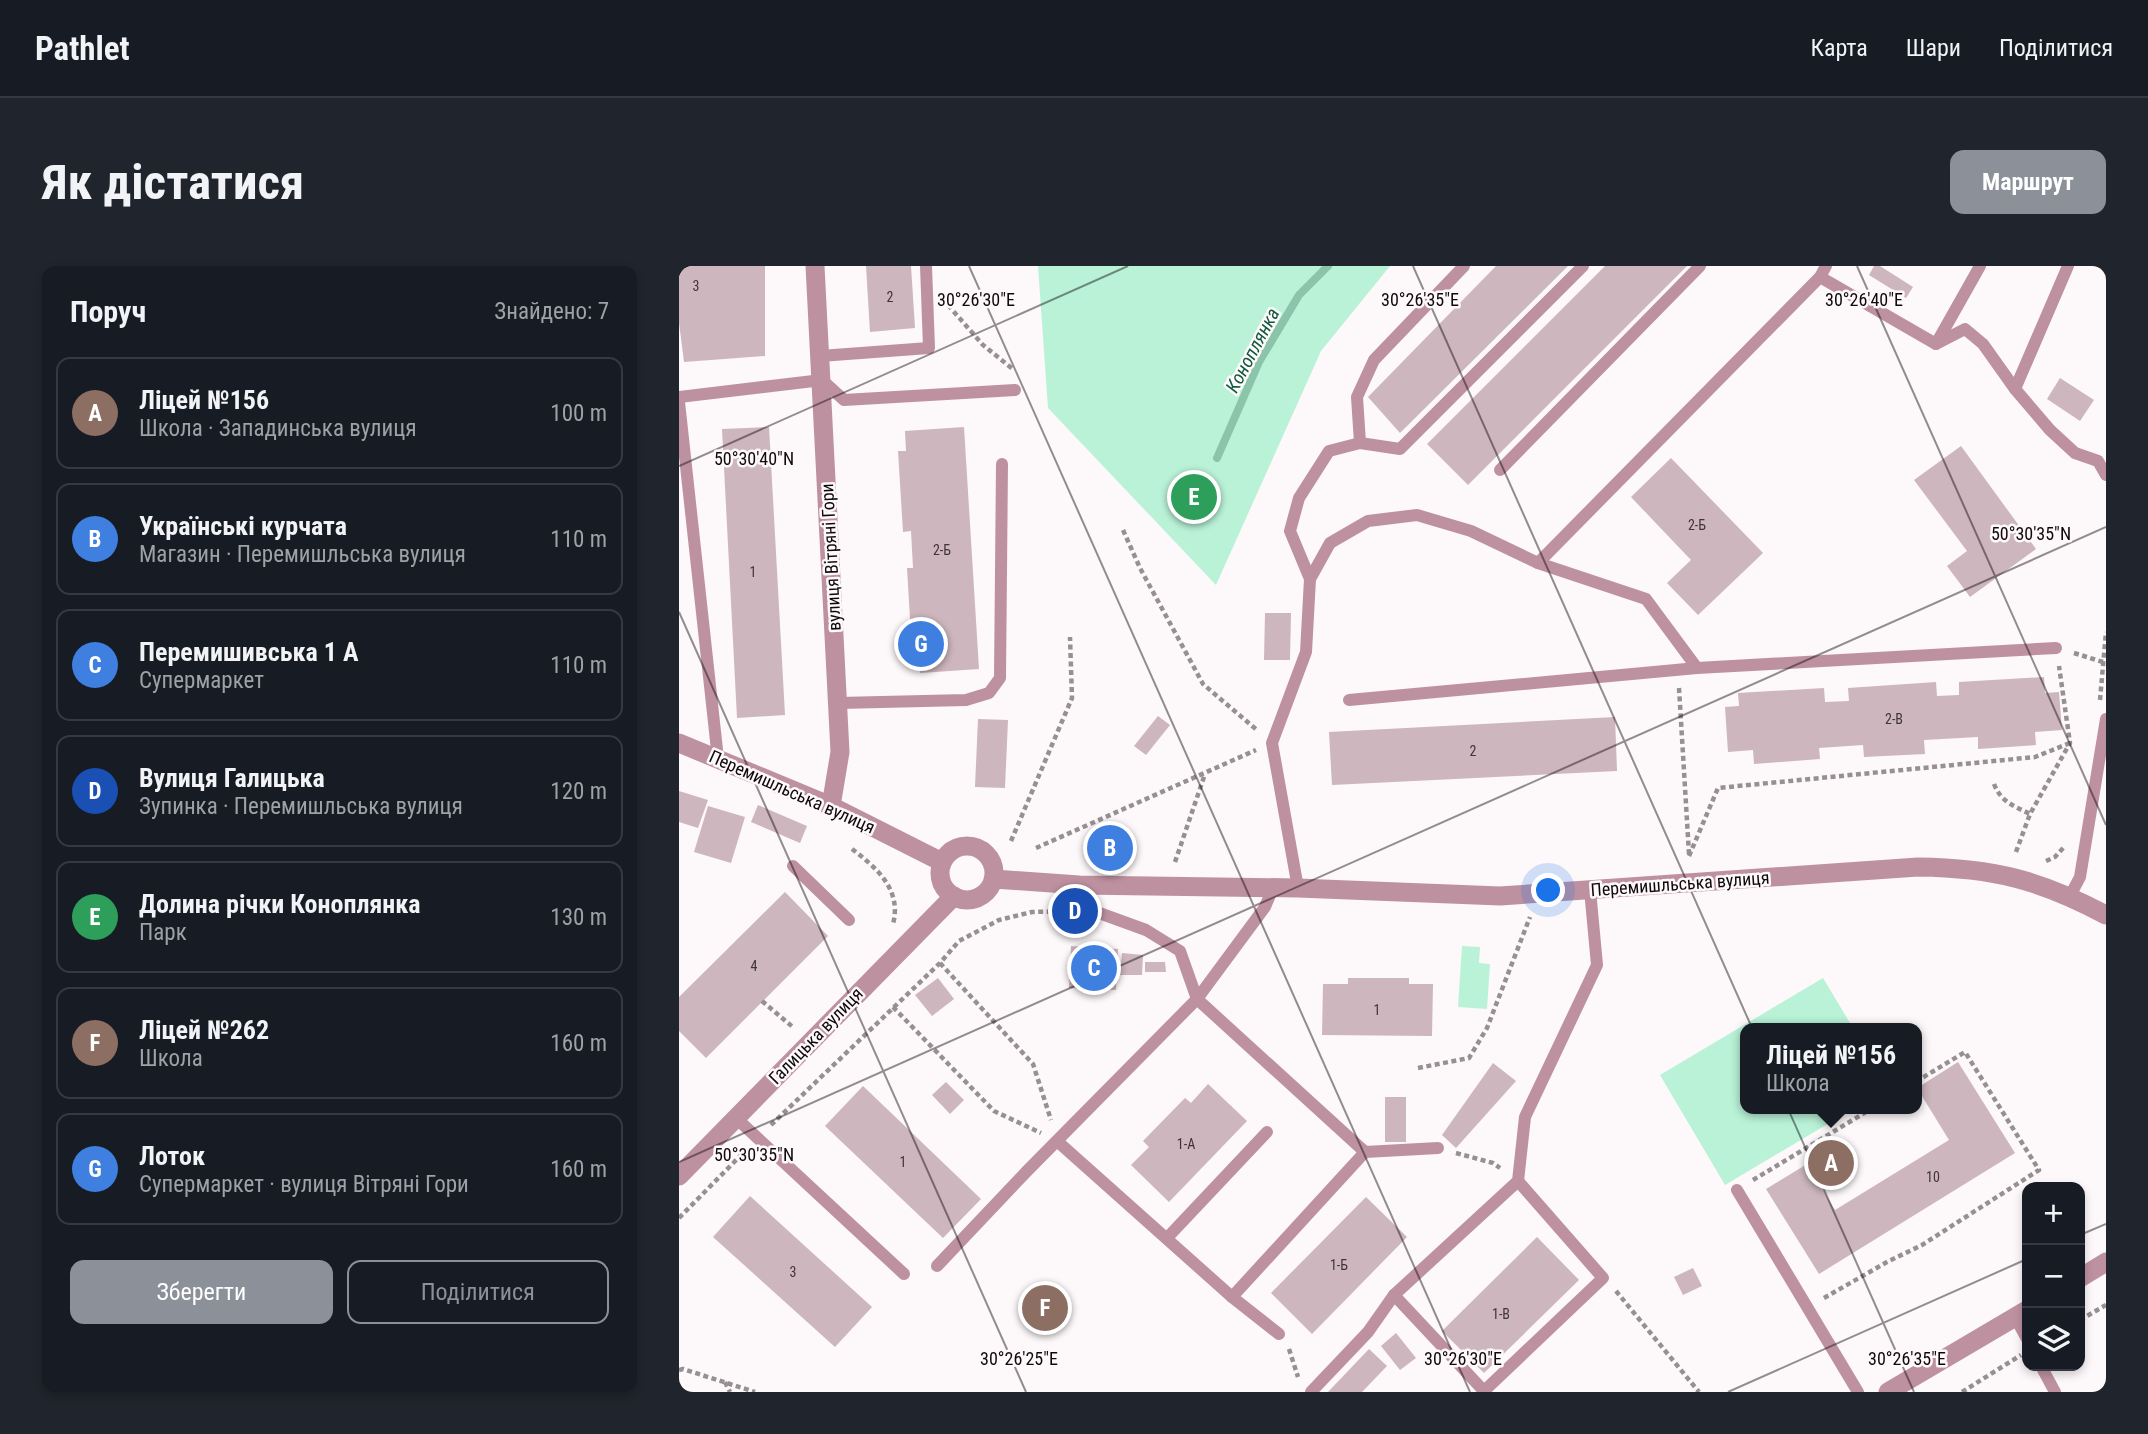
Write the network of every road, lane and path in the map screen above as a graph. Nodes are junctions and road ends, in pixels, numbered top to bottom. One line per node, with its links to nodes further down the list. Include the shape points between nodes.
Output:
1 (815, 266): 11 (street, вулиця Вітряні Гори)
2 (926, 266): 9 (lane)
3 (1464, 266): 17 (lane, via 1374,360 1357,397)
4 (1583, 266): 17 (lane, via 1400,450)
5 (1700, 266): 19 (lane)
6 (1980, 266): 10 (lane)
7 (2068, 266): 14 (lane)
8 (1823, 272): 10 (lane); 22 (lane)
9 (927, 281): 11 (lane, via 929,348); 12 (path, via 983,345)
10 (1936, 344): 14 (lane, via 1965,329 1983,344)
11 (820, 356): 13 (street, вулиця Вітряні Гори)
12 (1020, 375)
13 (822, 380): 15 (lane, via 844,400); 16 (lane); 30 (street, вулиця Вітряні Гори)
14 (2015, 389): 20 (lane, via 2050,430 2075,453 2098,461)
15 (1015, 390)
16 (679, 399): 35 (lane)
17 (1360, 443): 23 (lane, via 1329,451 1299,498 1290,531)
18 (1002, 464): 30 (lane, via 1000,678 989,693 966,700)
19 (1500, 470)
20 (2106, 475)
21 (1123, 530): 33 (path, via 1203,684)
22 (1538, 564): 23 (lane, via 1471,531 1417,514 1368,521 1330,543); 27 (lane, via 1646,599)
23 (1310, 579): 33 (lane, via 1306,652)
24 (1070, 637): 40 (path, via 1072,698)
25 (2056, 648): 26 (path); 27 (lane); 34 (path)
26 (2103, 662)
27 (1697, 668): 28 (lane)
28 (1678, 670): 29 (lane); 34 (path, via 1689,856 1718,788 2035,757)
29 (1349, 700)
30 (839, 703): 38 (street, вулиця Вітряні Гори, via 840,752)
31 (2106, 719): 53 (lane, via 2080,877)
32 (679, 743): 35 (street, Перемишльська вулиця)
33 (1272, 743): 36 (path); 50 (lane)
34 (2070, 743): 39 (path)
35 (718, 759): 38 (street, Перемишльська вулиця)
36 (1205, 773): 41 (path); 45 (path)
37 (1994, 784): 39 (path, via 2006,802)
38 (831, 806): 44 (street, Перемишльська вулиця)
39 (2030, 814): 43 (path)
40 (1011, 841)
41 (1036, 848)
42 (852, 849): 58 (path, via 888,884 895,904)
43 (2016, 852)
44 (942, 862): 47 (street, via 960,846 976,847 993,863); 52 (street, via 941,877)
45 (1175, 862)
46 (793, 866): 57 (lane)
47 (994, 879): 48 (street, Перемишльська вулиця); 52 (street, via 978,897)
48 (1079, 885): 49 (street, Перемишльська вулиця); 54 (lane)
49 (1273, 888): 50 (street, Перемишльська вулиця); 60 (lane, via 1265,907)
50 (1298, 888): 51 (street, Перемишльська вулиця, via 1500,896)
51 (1590, 890): 53 (street, Перемишльська вулиця, via 1953,867 2012,876); 75 (lane, via 1597,965 1525,1117)
52 (954, 896): 67 (street, Галицька вулиця)
53 (2070, 896): 56 (street, Перемишльська вулиця)
54 (1091, 910): 59 (path, via 1032,912 999,920 959,941); 60 (lane, via 1146,930 1180,951)
55 (1521, 913): 64 (path, via 1531,912 1487,1027 1469,1058)
56 (2106, 915)
57 (849, 920)
58 (890, 930)
59 (940, 963): 62 (path); 70 (path, via 1033,1064)
60 (1197, 999): 70 (lane); 72 (lane)
61 (762, 1002): 63 (path)
62 (893, 1007): 69 (path); 70 (path, via 994,1111)
63 (798, 1031)
64 (1418, 1068)
65 (1922, 1078): 87 (path, via 1965,1052 2039,1170 1922,1245)
66 (1863, 1114): 76 (path)
67 (736, 1118): 69 (lane); 74 (street, Галицька вулиця)
68 (1267, 1132): 78 (lane)
69 (758, 1138): 77 (path); 81 (lane)
70 (1057, 1141): 78 (lane); 80 (lane)
71 (1438, 1148): 72 (lane); 73 (path)
72 (1365, 1152): 85 (lane)
73 (1493, 1163)
74 (679, 1176)
75 (1518, 1181): 84 (lane); 84 (lane, via 1602,1278 1484,1391)
76 (1737, 1189): 87 (lane)
77 (679, 1218)
78 (1167, 1238): 85 (lane)
79 (2106, 1262): 82 (street)
80 (937, 1266)
81 (904, 1274)
82 (2085, 1275)
83 (1616, 1291): 98 (path)
84 (1394, 1296): 97 (lane, via 1369,1332)
85 (1232, 1297): 90 (lane)
86 (2106, 1304): 89 (path)
87 (1807, 1308): 99 (lane)
88 (2021, 1314): 100 (street)
89 (2085, 1317)
90 (1279, 1334)
91 (2022, 1353): 101 (path)
92 (679, 1370): 94 (path)
93 (2044, 1371): 102 (lane)
94 (725, 1381): 95 (path); 96 (path)
95 (730, 1392)
96 (755, 1392)
97 (1311, 1392)
98 (1699, 1392)
99 (1857, 1392)
100 (1888, 1392)
101 (1962, 1392)
102 (2055, 1392)

